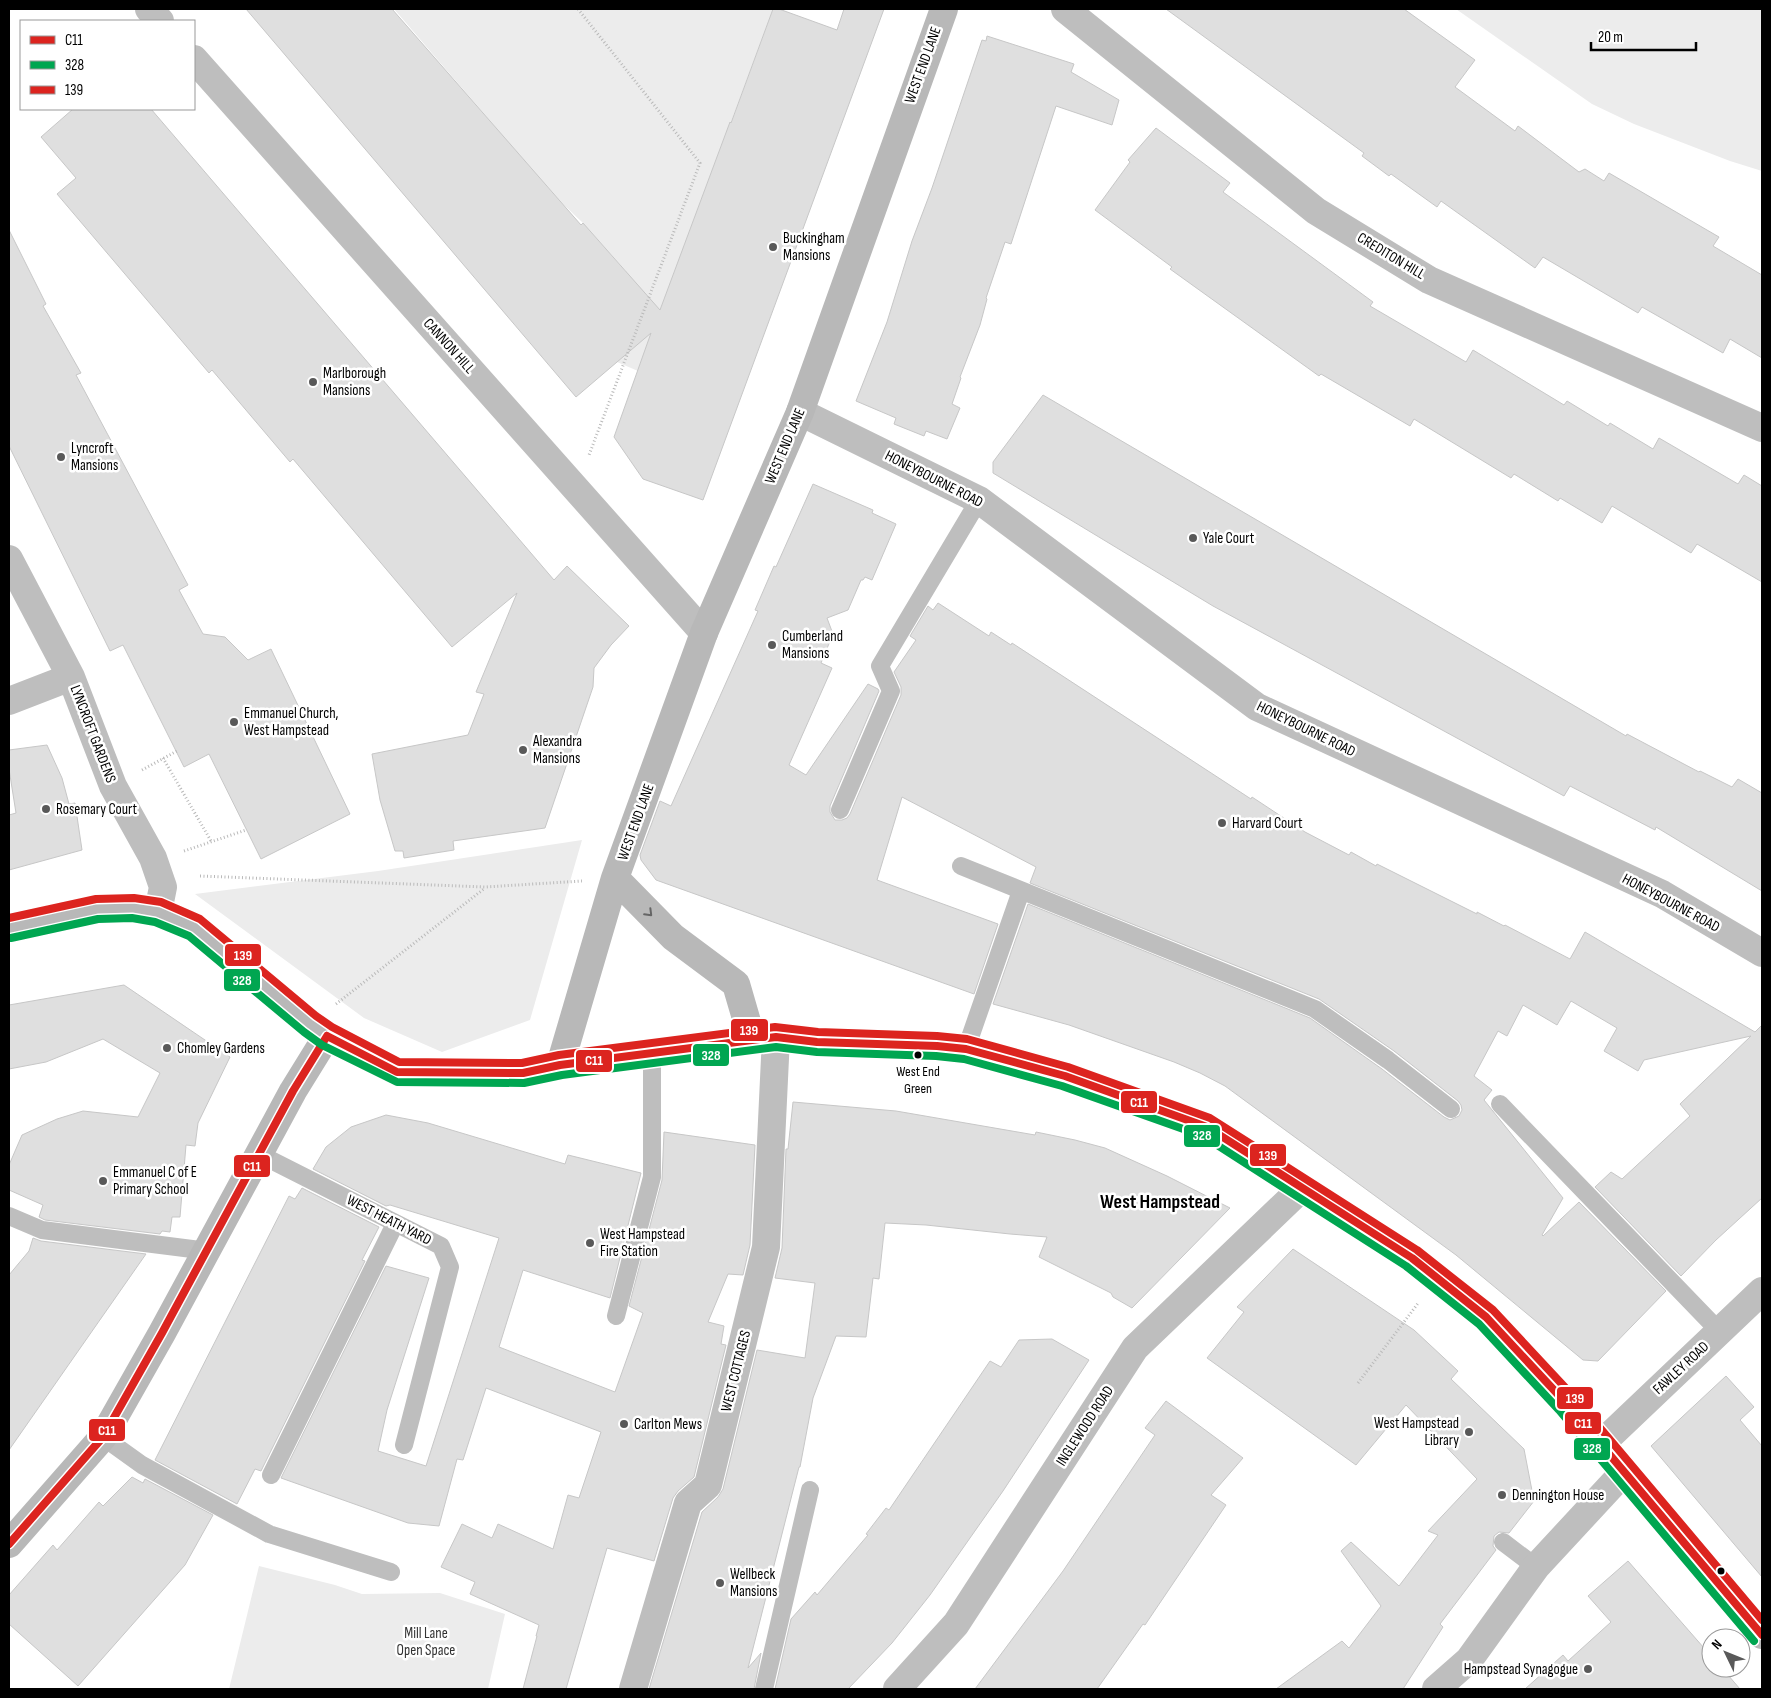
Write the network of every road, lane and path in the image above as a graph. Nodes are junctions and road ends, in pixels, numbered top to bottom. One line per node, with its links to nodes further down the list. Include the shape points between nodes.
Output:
1 (149, 9): 5 (street)
2 (578, 9): 9 (path, via 700,163)
3 (944, 9): 7 (main road, WEST END LANE)
4 (1065, 9): 8 (street, CREDITON HILL, via 1316,211 1421,275)
5 (159, 20)
6 (195, 60): 9 (street, CANNON HILL)
7 (800, 412): 10 (street, HONEYBOURNE ROAD); 12 (main road, WEST END LANE)
8 (1762, 428)
9 (576, 489): 12 (street, CANNON HILL)
10 (979, 500): 18 (lane, via 880,666 891,691); 29 (street, HONEYBOURNE ROAD, via 1257,707 1662,894)
11 (9, 559): 13 (street, LYNCROFT GARDENS)
12 (704, 633): 24 (main road, WEST END LANE)
13 (71, 677): 14 (street); 17 (street, LYNCROFT GARDENS)
14 (9, 701)
15 (176, 751): 16 (path)
16 (163, 758): 17 (path); 20 (path)
17 (113, 786): 27 (street, LYNCROFT GARDENS, via 158,872 163,887)
18 (840, 810)
19 (246, 830): 20 (path)
20 (212, 841): 21 (path)
21 (184, 851)
22 (961, 866): 26 (lane)
23 (200, 876): 25 (path)
24 (615, 878): 25 (path); 31 (main road, WEST END LANE, one-way to 31, via 673,937 736,984); 34 (main road, WEST END LANE)
25 (485, 888): 30 (path)
26 (1021, 891): 32 (lane); 36 (lane, via 1315,1009)
27 (158, 912): 28 (main road, via 133,908 97,910); 30 (main road, via 194,927)
28 (9, 928)
29 (1762, 953)
30 (318, 1030): 34 (main road, via 397,1072 523,1073); 37 (main road, via 293,1091)
31 (764, 1038): 32 (main road); 33 (main road); 58 (street, WEST COTTAGES, via 766,1247 708,1484 688,1503)
32 (966, 1049): 38 (main road, via 1065,1076 1208,1127)
33 (652, 1053): 34 (main road); 44 (lane, via 652,1177)
34 (560, 1066)
35 (1500, 1104): 45 (lane)
36 (1451, 1109)
37 (259, 1154): 40 (lane, WEST HEATH YARD); 41 (main road)
38 (1302, 1188): 42 (main road, via 1412,1258); 60 (street, INGLEWOOD ROAD, via 1135,1348 956,1624)
39 (9, 1216): 41 (lane, via 42,1230)
40 (395, 1224): 49 (lane, WEST HEATH YARD, via 441,1246 450,1266); 51 (lane)
41 (208, 1251): 47 (main road)
42 (1437, 1278): 46 (path); 48 (main road, via 1486,1317)
43 (1762, 1292): 45 (street, FAWLEY ROAD)
44 (616, 1316)
45 (1720, 1332): 48 (street, FAWLEY ROAD)
46 (1358, 1383)
47 (102, 1437): 54 (main road); 56 (lane, via 142,1465 269,1534)
48 (1601, 1444): 50 (main road)
49 (404, 1446)
50 (1624, 1472): 55 (street); 57 (main road)
51 (271, 1474)
52 (810, 1490): 59 (lane)
53 (1503, 1542): 55 (lane)
54 (9, 1544)
55 (1536, 1567): 61 (street, via 1469,1660)
56 (391, 1572)
57 (1762, 1635)
58 (633, 1689)
59 (764, 1689)
60 (897, 1689)
61 (1436, 1689)

